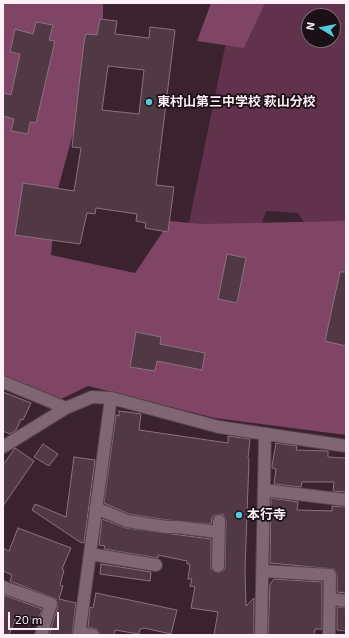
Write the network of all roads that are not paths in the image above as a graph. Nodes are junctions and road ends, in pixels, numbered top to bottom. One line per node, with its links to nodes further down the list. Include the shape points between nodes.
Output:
1 (3, 382): 3 (street)
2 (110, 398): 3 (street, via 92,397); 4 (street, via 219,427); 9 (street)
3 (66, 408): 6 (street)
4 (265, 434): 5 (street); 7 (street)
5 (346, 446)
6 (3, 447)
7 (264, 490): 8 (street); 13 (street)
8 (346, 500)
9 (96, 508): 10 (street); 12 (street, via 128,521 166,528 218,526)
10 (90, 554): 11 (street); 17 (street)
11 (156, 565)
12 (218, 566)
13 (262, 571): 15 (street, via 330,575); 20 (street)
14 (3, 587): 18 (street, via 51,604)
15 (331, 599): 16 (street); 21 (street)
16 (346, 601)
17 (79, 634): 19 (street)
18 (41, 635)
19 (93, 635)
20 (261, 635)
21 (328, 635)

